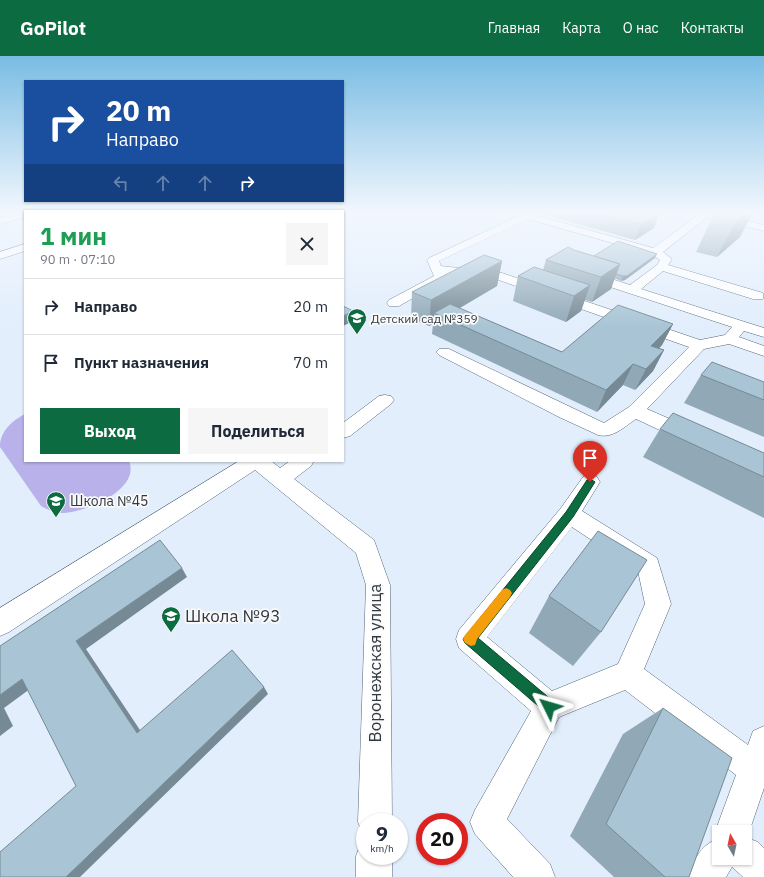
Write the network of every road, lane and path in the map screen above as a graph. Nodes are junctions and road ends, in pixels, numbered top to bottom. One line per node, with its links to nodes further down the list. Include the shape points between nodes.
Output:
1 (16, 250): 5 (street)
2 (454, 250): 7 (street, via 434,260)
3 (649, 250): 4 (street)
4 (655, 252): 6 (street, via 666,259)
5 (0, 256)
6 (661, 267): 11 (street); 12 (street)
7 (436, 269): 10 (street, via 498,276); 13 (street, via 441,277)
8 (578, 272): 11 (street)
9 (530, 274): 10 (street)
10 (517, 283): 17 (street)
11 (632, 290): 14 (street)
12 (758, 296)
13 (394, 303)
14 (741, 325): 15 (street); 16 (street)
15 (764, 333)
16 (730, 339): 17 (street); 18 (street)
17 (699, 346): 21 (street)
18 (764, 351)
19 (444, 352): 21 (street, via 605,431)
20 (385, 400): 22 (street)
21 (635, 411): 23 (street)
22 (344, 431)
23 (707, 444)
24 (252, 462): 30 (street)
25 (258, 462): 27 (street, Воронежская улица)
26 (303, 462): 27 (street)
27 (280, 479): 34 (street, Воронежская улица, via 366,547 378,585)
28 (590, 482): 29 (street)
29 (569, 514): 31 (street, via 649,565 658,604); 32 (street, via 469,639)
30 (0, 624)
31 (628, 674): 32 (street); 33 (street)
32 (549, 707): 41 (street, via 487,822)
33 (759, 756): 35 (street)
34 (374, 813)
35 (734, 825)
36 (752, 861): 39 (street)
37 (374, 865): 40 (street)
38 (713, 865): 42 (street)
39 (764, 871)
40 (374, 877)
41 (537, 877)
42 (705, 877)

